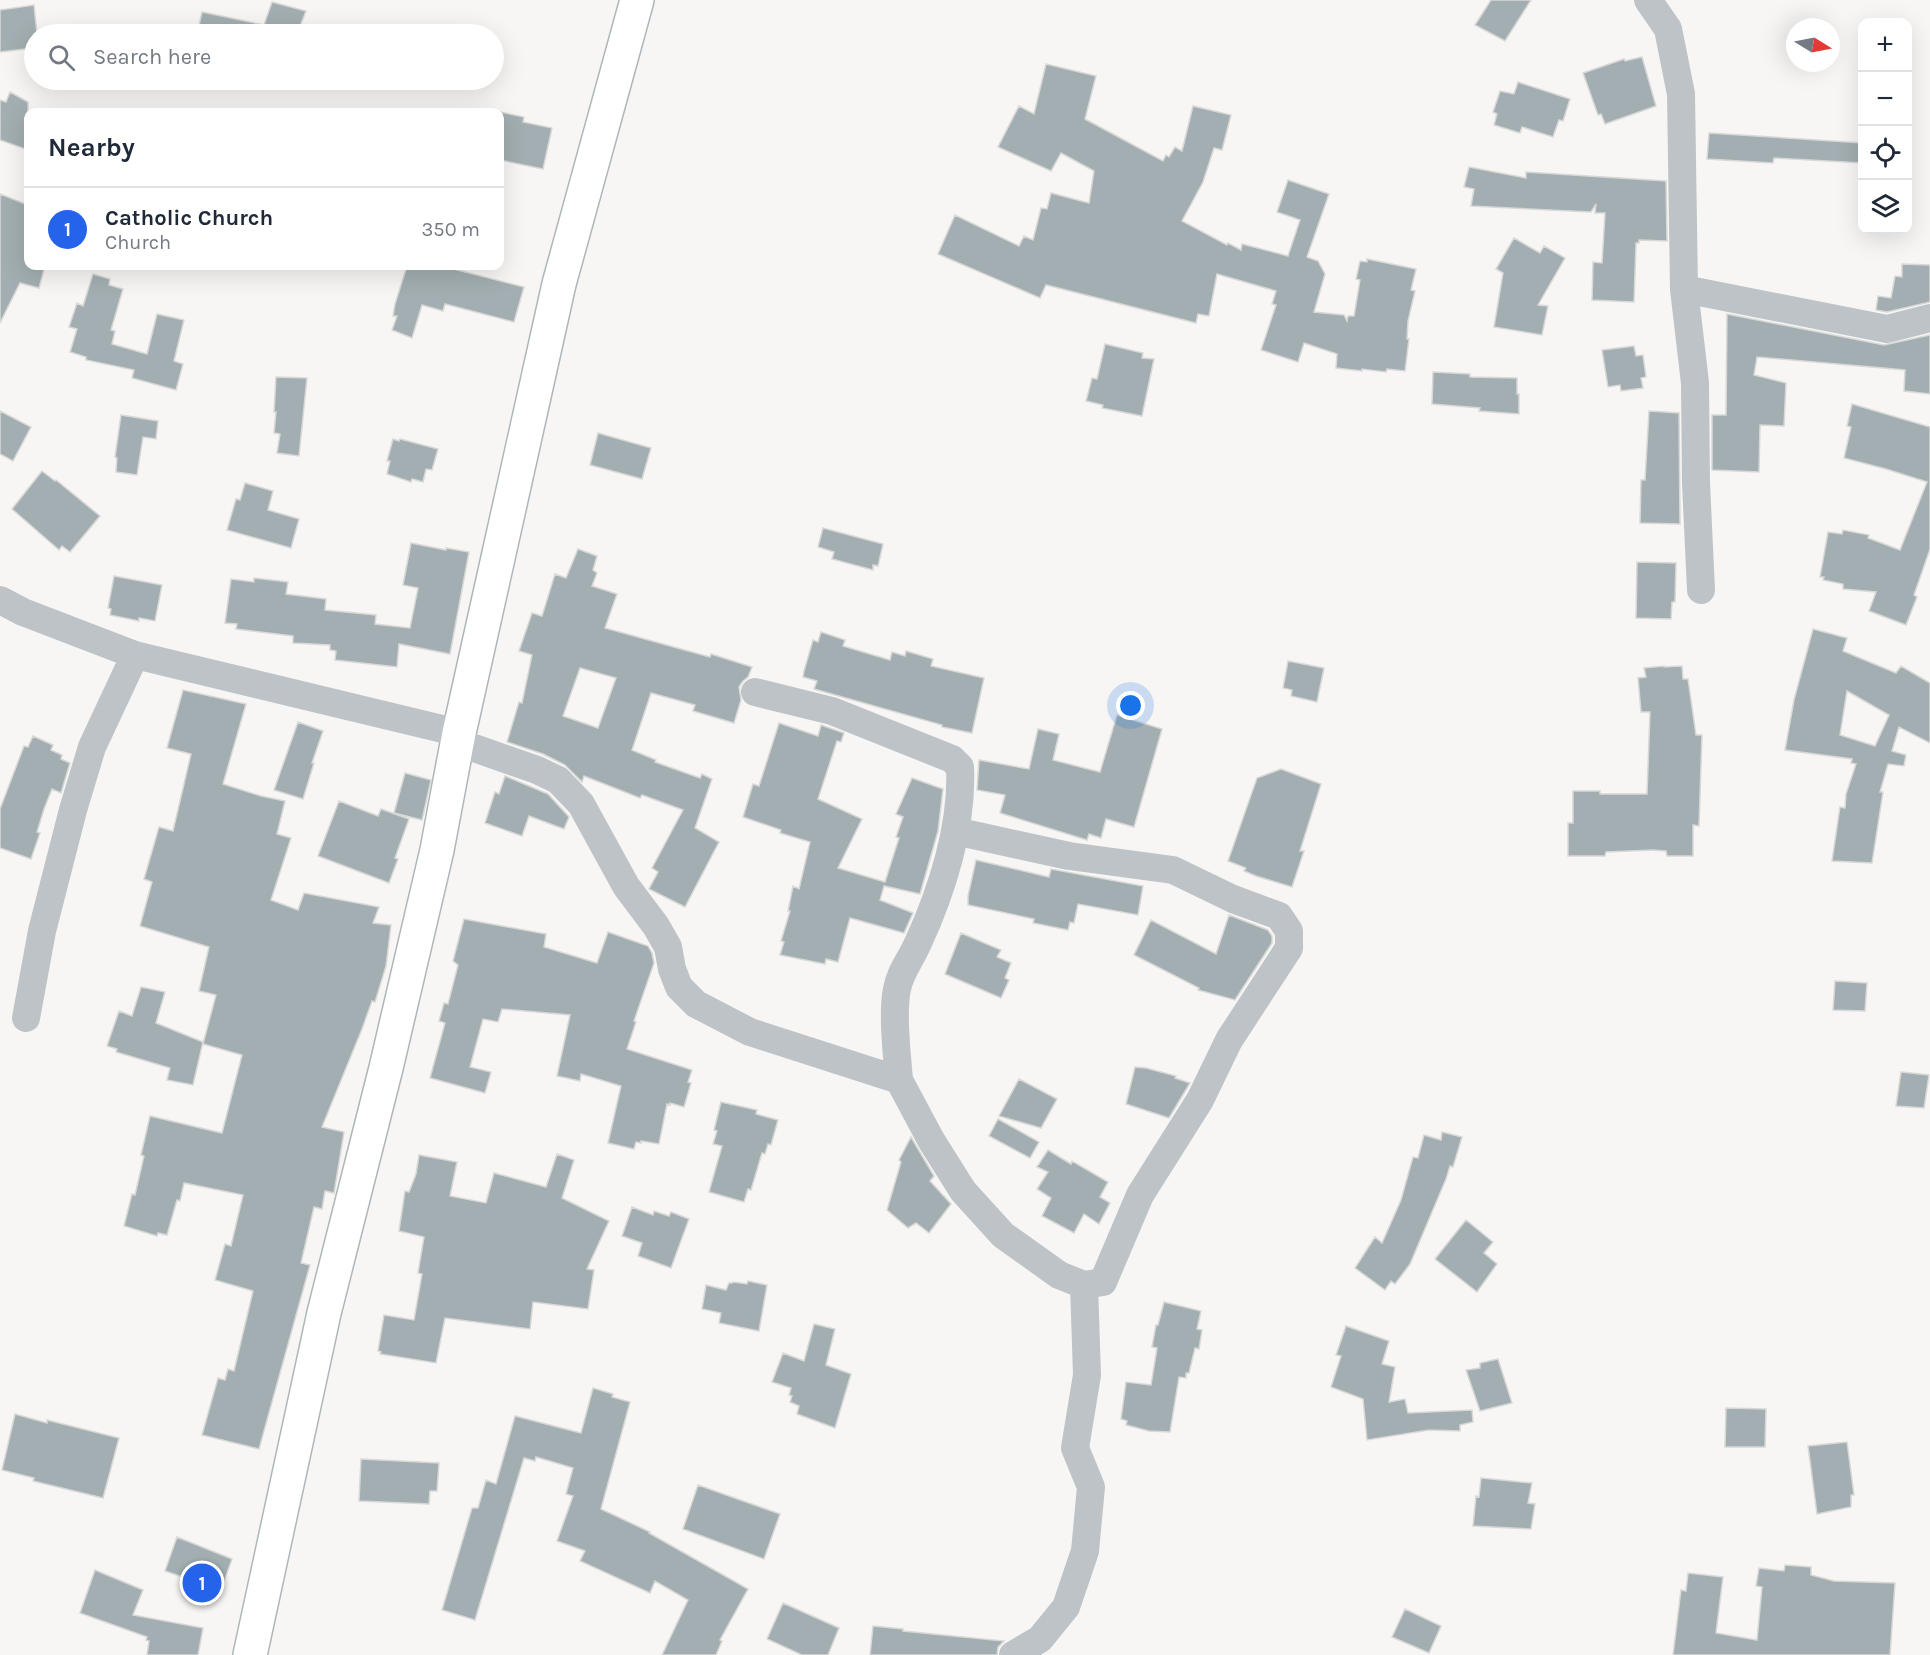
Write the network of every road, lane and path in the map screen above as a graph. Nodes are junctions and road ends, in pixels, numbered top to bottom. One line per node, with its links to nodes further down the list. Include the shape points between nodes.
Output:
1 (637, 0): 9 (main road, via 559,284)
2 (1648, 0): 3 (street, via 1668,29 1682,94)
3 (1684, 289): 4 (street, via 1887,328); 5 (street, via 1695,383)
4 (1930, 318)
5 (1701, 590)
6 (0, 600): 7 (street)
7 (135, 655): 9 (street); 11 (street, via 92,747 73,810 42,932)
8 (755, 692): 10 (street, via 832,711 952,759 960,767 961,781)
9 (458, 738): 12 (street, via 558,780 581,804 626,886 668,947 679,987 696,1004 750,1032); 14 (main road, via 434,861 324,1313)
10 (955, 831): 12 (street, via 937,898 896,990); 13 (street, via 1069,856 1173,870 1279,916 1289,931 1289,948 1229,1040 1200,1100 1140,1195 1103,1281)
11 (26, 1018)
12 (899, 1080): 13 (street, via 963,1191 1003,1235 1059,1275)
13 (1084, 1285): 15 (street, via 1087,1375 1075,1448 1091,1487 1085,1551 1066,1607 1040,1639)
14 (250, 1655)
15 (1013, 1655)

